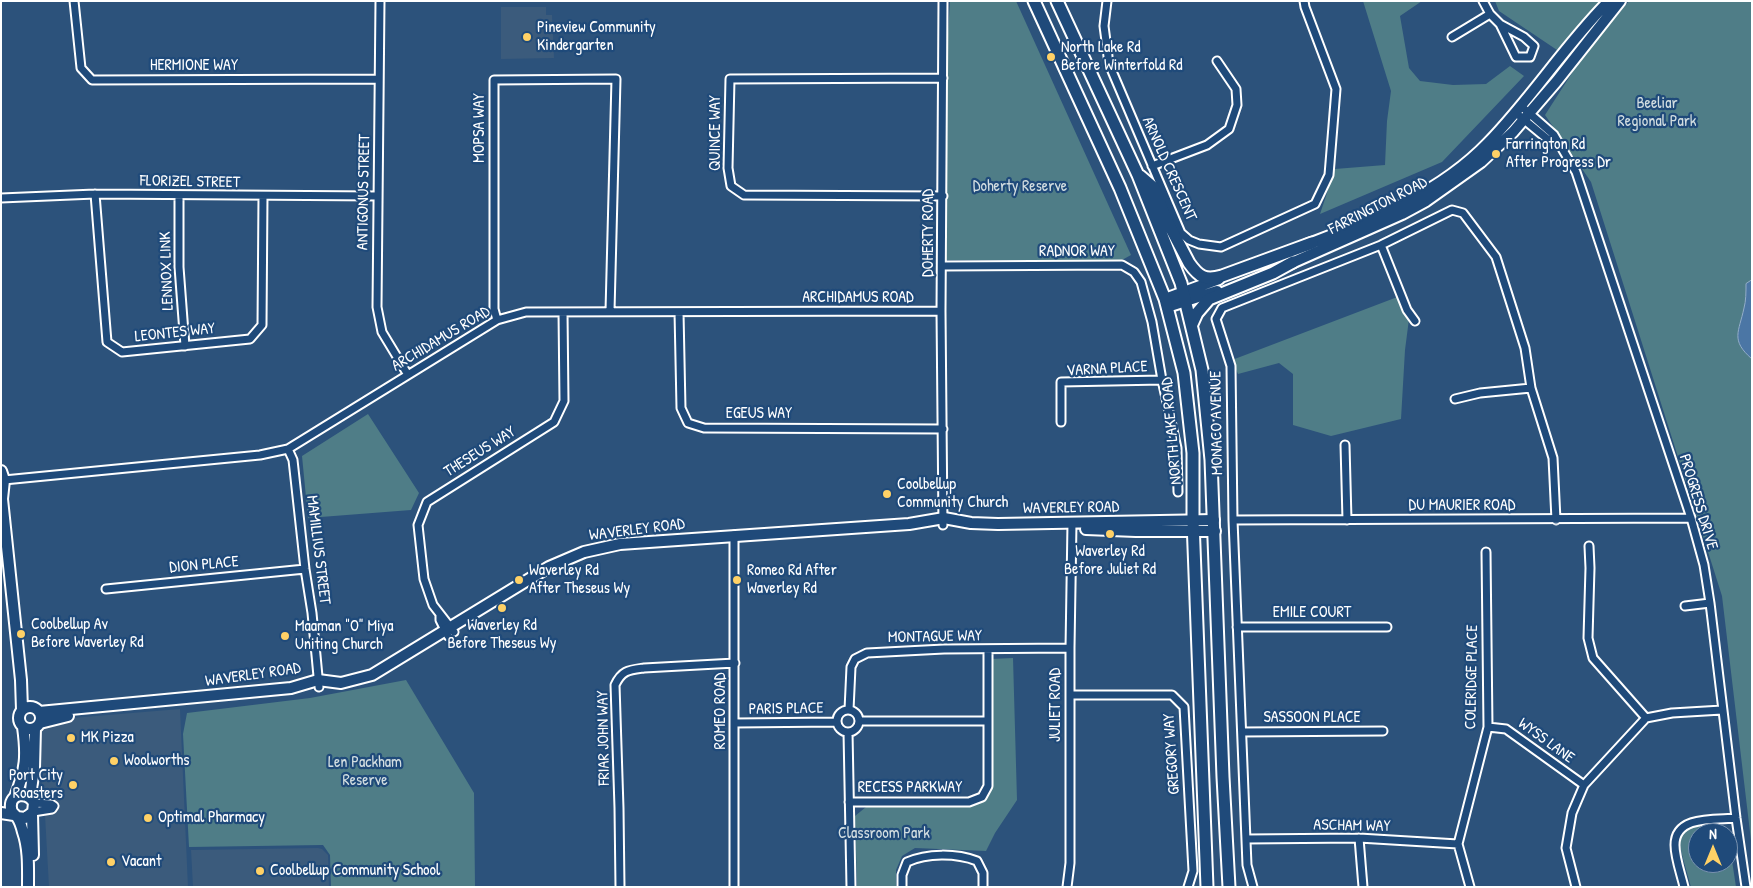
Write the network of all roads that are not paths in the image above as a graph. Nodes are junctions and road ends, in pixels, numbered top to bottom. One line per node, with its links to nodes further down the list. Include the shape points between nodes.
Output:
1 (74, 1): 16 (street, HERMIONE WAY, via 81,68 92,80)
2 (380, 1): 16 (street, ANTIGONUS STREET)
3 (943, 1): 15 (street, DOHERTY ROAD)
4 (1034, 1): 31 (main road, NORTH LAKE ROAD, via 1120,188)
5 (1057, 1): 19 (main road)
6 (1107, 1): 18 (street, ARNOLD CRESCENT, via 1104,26 1109,64)
7 (1304, 1): 18 (street, ARNOLD CRESCENT, via 1336,89 1329,175 1315,204 1231,244 1222,247 1199,244 1188,240 1182,233)
8 (1483, 1): 11 (street)
9 (1609, 1): 17 (street, FARRINGTON ROAD, via 1580,32)
10 (1620, 1): 17 (street, FARRINGTON ROAD, via 1572,63)
11 (1490, 14): 12 (street); 13 (street)
12 (1500, 24): 12 (street, via 1534,46 1530,57 1516,57)
13 (1452, 37)
14 (1217, 61): 18 (street, via 1236,89 1237,105 1229,129 1207,144)
15 (943, 78): 24 (street, DOHERTY ROAD); 24 (street, QUINCE WAY, via 730,79 728,168 731,186 744,195)
16 (379, 79): 23 (street, ANTIGONUS STREET)
17 (1522, 113): 26 (street, FARRINGTON ROAD, via 1432,188 1390,211); 28 (street, FARRINGTON ROAD, via 1500,145 1426,201); 50 (street, PROGRESS DRIVE, via 1554,135 1576,172)
18 (1152, 166)
19 (1138, 174): 26 (main road, via 1153,187 1188,263 1202,277 1217,278); 30 (main road)
20 (95, 194): 21 (street, FLORIZEL STREET); 25 (street, FLORIZEL STREET); 39 (street, LEONTES WAY, via 107,342 122,352)
21 (179, 195): 22 (street, FLORIZEL STREET); 39 (street, LENNOX LINK, via 179,268)
22 (263, 196): 23 (street, FLORIZEL STREET); 39 (street, LEONTES WAY, via 262,325 250,339)
23 (378, 196): 40 (street, ANTIGONUS STREET, via 377,307 382,332)
24 (943, 196): 29 (street, DOHERTY ROAD)
25 (1, 198)
26 (1312, 243): 30 (street, FARRINGTON ROAD)
27 (1381, 245): 37 (street, via 1407,310); 42 (street, MONACO AVENUE, via 1452,210 1463,214 1496,257 1525,348); 51 (street, MONACO AVENUE, via 1222,308 1216,320 1231,366)
28 (1293, 262): 30 (street, FARRINGTON ROAD); 38 (main road, via 1273,274 1209,299)
29 (942, 266): 33 (street, DOHERTY ROAD); 41 (street, RADNOR WAY, via 1122,265 1134,272 1141,282)
30 (1185, 297): 31 (street, FARRINGTON ROAD); 38 (main road)
31 (1166, 303): 56 (main road, NORTH LAKE ROAD, via 1182,364 1190,415)
32 (610, 311): 34 (street, ARCHIDAMUS ROAD); 35 (street, ARCHIDAMUS ROAD); 36 (street, MOPSA WAY, via 616,79 494,80 494,309)
33 (942, 311): 35 (street, ARCHIDAMUS ROAD); 45 (street, DOHERTY ROAD)
34 (563, 312): 36 (street, ARCHIDAMUS ROAD, via 526,312); 67 (street, THESEUS WAY, via 564,401 554,422 427,502 418,525 424,579 440,620)
35 (679, 312): 45 (street, EGEUS WAY, via 681,408 688,423 704,428)
36 (498, 320): 40 (street, ARCHIDAMUS ROAD)
37 (1415, 321)
38 (1192, 324): 57 (main road, via 1205,387)
39 (185, 346)
40 (408, 375): 47 (street, ARCHIDAMUS ROAD)
41 (1162, 380): 44 (street, VARNA PLACE, via 1061,382); 49 (street, RADNOR WAY, via 1177,448)
42 (1531, 388): 43 (street, via 1480,392); 53 (street, MONACO AVENUE, via 1554,458)
43 (1456, 400)
44 (1061, 422)
45 (943, 429): 54 (street, DOHERTY ROAD)
46 (1345, 445): 52 (street)
47 (288, 449): 48 (street, ARCHIDAMUS ROAD, via 260,455); 61 (street, MAMILLIUS STREET, via 293,460)
48 (2, 476): 71 (street)
49 (1178, 492)
50 (1691, 518): 53 (street, DU MAURIER ROAD); 63 (street, PROGRESS DRIVE)
51 (1233, 520): 52 (street, DU MAURIER ROAD); 65 (street, MONACO AVENUE)
52 (1347, 520): 53 (street, DU MAURIER ROAD)
53 (1556, 520)
54 (944, 521): 55 (street, WAVERLEY ROAD, via 974,529); 58 (street, WAVERLEY ROAD)
55 (1072, 526): 56 (street, WAVERLEY ROAD, via 1136,531); 68 (street, JULIET ROAD)
56 (1194, 526): 57 (street, WAVERLEY ROAD); 108 (main road, NORTH LAKE ROAD)
57 (1214, 526): 109 (main road)
58 (734, 538): 67 (street, WAVERLEY ROAD, via 640,541 584,552 533,575); 70 (street, ROMEO ROAD)
59 (1589, 546): 78 (street, via 1588,638 1593,658)
60 (1486, 552): 84 (street, COLERIDGE PLACE)
61 (305, 569): 62 (street, DION PLACE); 72 (street, MAMILLIUS STREET)
62 (106, 589)
63 (1710, 603): 64 (street); 76 (street, PROGRESS DRIVE)
64 (1685, 606)
65 (1237, 627): 66 (street, EMILE COURT); 87 (street, MONACO AVENUE)
66 (1387, 627)
67 (450, 631): 72 (street, WAVERLEY ROAD, via 372,675 341,683)
68 (1070, 648): 69 (street, MONTAGUE WAY); 73 (street, JULIET ROAD)
69 (988, 650): 75 (street, MONTAGUE WAY, via 867,653 855,659 851,667); 80 (street, RECESS PARKWAY)
70 (735, 663): 82 (street, ROMEO ROAD); 101 (street, FRIAR JOHN WAY, via 644,668 620,675 615,685)
71 (21, 680): 74 (street); 77 (street)
72 (318, 683): 77 (street, WAVERLEY ROAD)
73 (1070, 695): 106 (street, JULIET ROAD, via 1070,863); 107 (street, GREGORY WAY, via 1172,695 1184,707 1193,871)
74 (22, 710): 77 (street, via 29,708); 83 (street, via 19,717)
75 (849, 710): 79 (street, via 857,714); 81 (street, via 840,714)
76 (1722, 710): 78 (street, via 1672,712); 95 (street, PROGRESS DRIVE)
77 (37, 718): 83 (street, via 30,729); 92 (street)
78 (1646, 718): 88 (street)
79 (859, 721): 80 (street); 86 (street, via 856,729)
80 (988, 721): 91 (street, RECESS PARKWAY, via 988,786 982,797 969,802)
81 (837, 722): 82 (street, PARIS PLACE); 86 (street, via 842,730)
82 (735, 723): 102 (street, ROMEO ROAD)
83 (23, 727): 89 (street, via 26,762)
84 (1488, 727): 88 (street, WYSS LANE, via 1506,728); 98 (street, COLERIDGE PLACE)
85 (1384, 731): 87 (street, SASSOON PLACE)
86 (848, 732): 91 (street)
87 (1242, 732): 97 (street, MONACO AVENUE)
88 (1584, 785): 113 (street, via 1572,813 1566,848)
89 (14, 798): 90 (street); 92 (street, via 22,794); 94 (street, via 11,808)
90 (1, 802)
91 (849, 802): 103 (street)
92 (32, 806): 94 (street, via 25,818); 100 (street)
93 (1, 813): 94 (street)
94 (16, 816): 99 (street, via 25,840)
95 (1736, 818): 114 (street, via 1695,821 1678,832 1675,846); 115 (street, PROGRESS DRIVE)
96 (1359, 838): 97 (street, ASCHAM WAY); 98 (street, ASCHAM WAY); 111 (street)
97 (1246, 839): 110 (street, MONACO AVENUE)
98 (1458, 844): 112 (street, COLERIDGE PLACE)
99 (28, 887)
100 (35, 887)
101 (620, 887)
102 (734, 887)
103 (851, 887)
104 (902, 887): 105 (street, via 907,862 919,856 964,856 977,861 983,873)
105 (983, 887)
106 (1067, 887)
107 (1188, 887)
108 (1206, 887)
109 (1229, 887)
110 (1252, 887)
111 (1363, 887)
112 (1470, 887)
113 (1576, 887)
114 (1684, 887)
115 (1746, 887)

